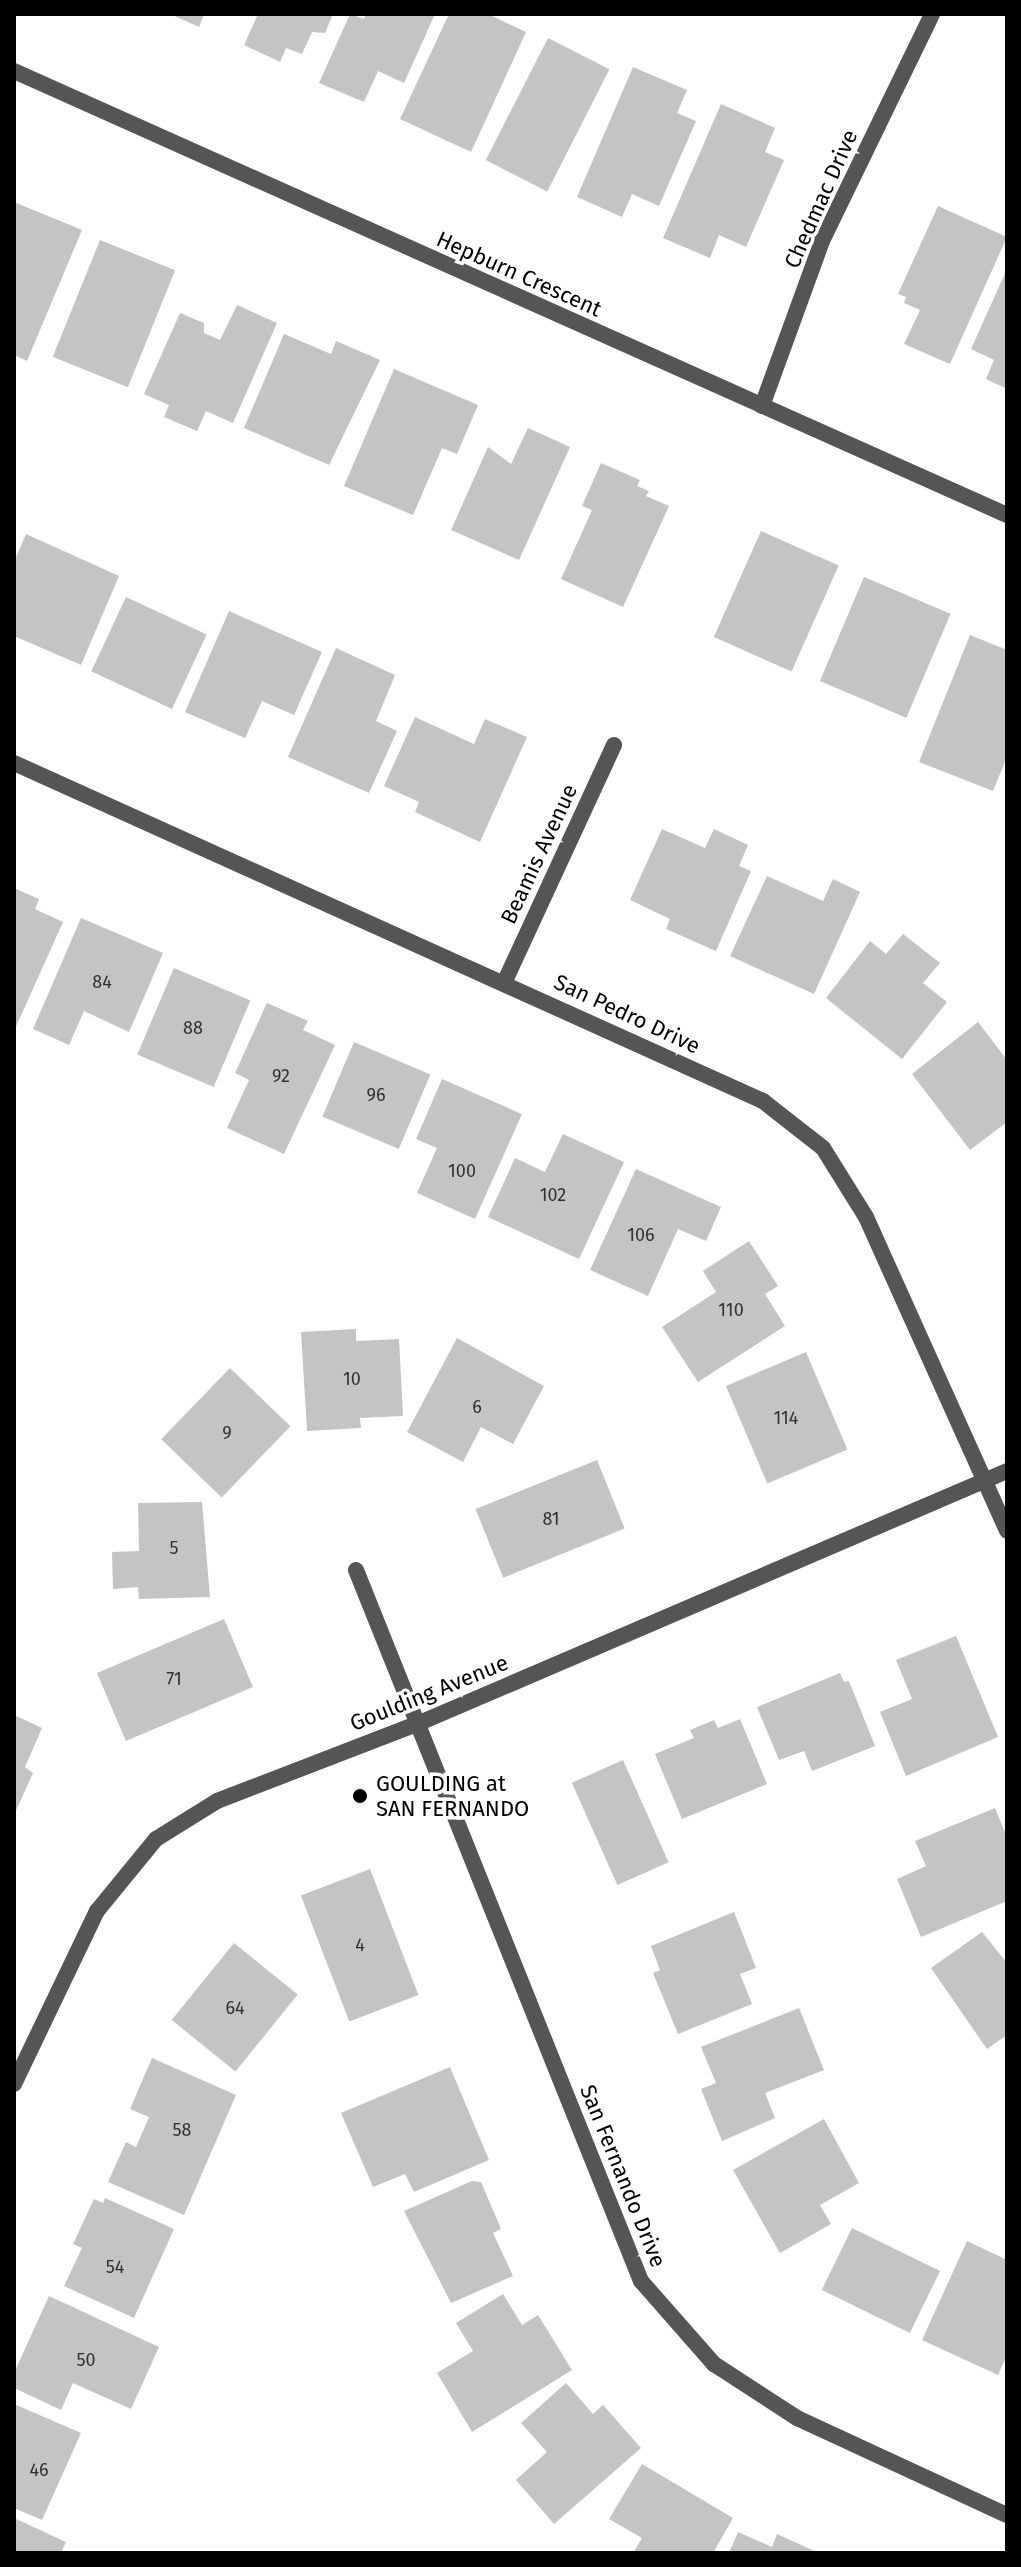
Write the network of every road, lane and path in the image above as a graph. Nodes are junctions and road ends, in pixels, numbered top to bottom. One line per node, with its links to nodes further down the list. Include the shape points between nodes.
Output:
1 (932, 14): 3 (street, Chedmac Drive, via 822,241)
2 (14, 71): 3 (street, Hepburn Crescent)
3 (762, 406): 4 (street, Hepburn Crescent)
4 (1007, 515)
5 (614, 745): 7 (street, Beamis Avenue)
6 (14, 763): 7 (street, San Pedro Drive)
7 (505, 981): 9 (street, San Pedro Drive, via 763,1101 823,1148 866,1217)
8 (1007, 1471): 9 (street, Goulding Avenue)
9 (985, 1482): 10 (street, San Pedro Drive); 12 (street, Goulding Avenue)
10 (1007, 1531)
11 (356, 1570): 12 (street, San Fernando Drive)
12 (417, 1724): 13 (street, Goulding Avenue, via 217,1801 156,1839 97,1911); 14 (street, San Fernando Drive, via 641,2281 714,2364 797,2418)
13 (14, 2084)
14 (1007, 2515)

